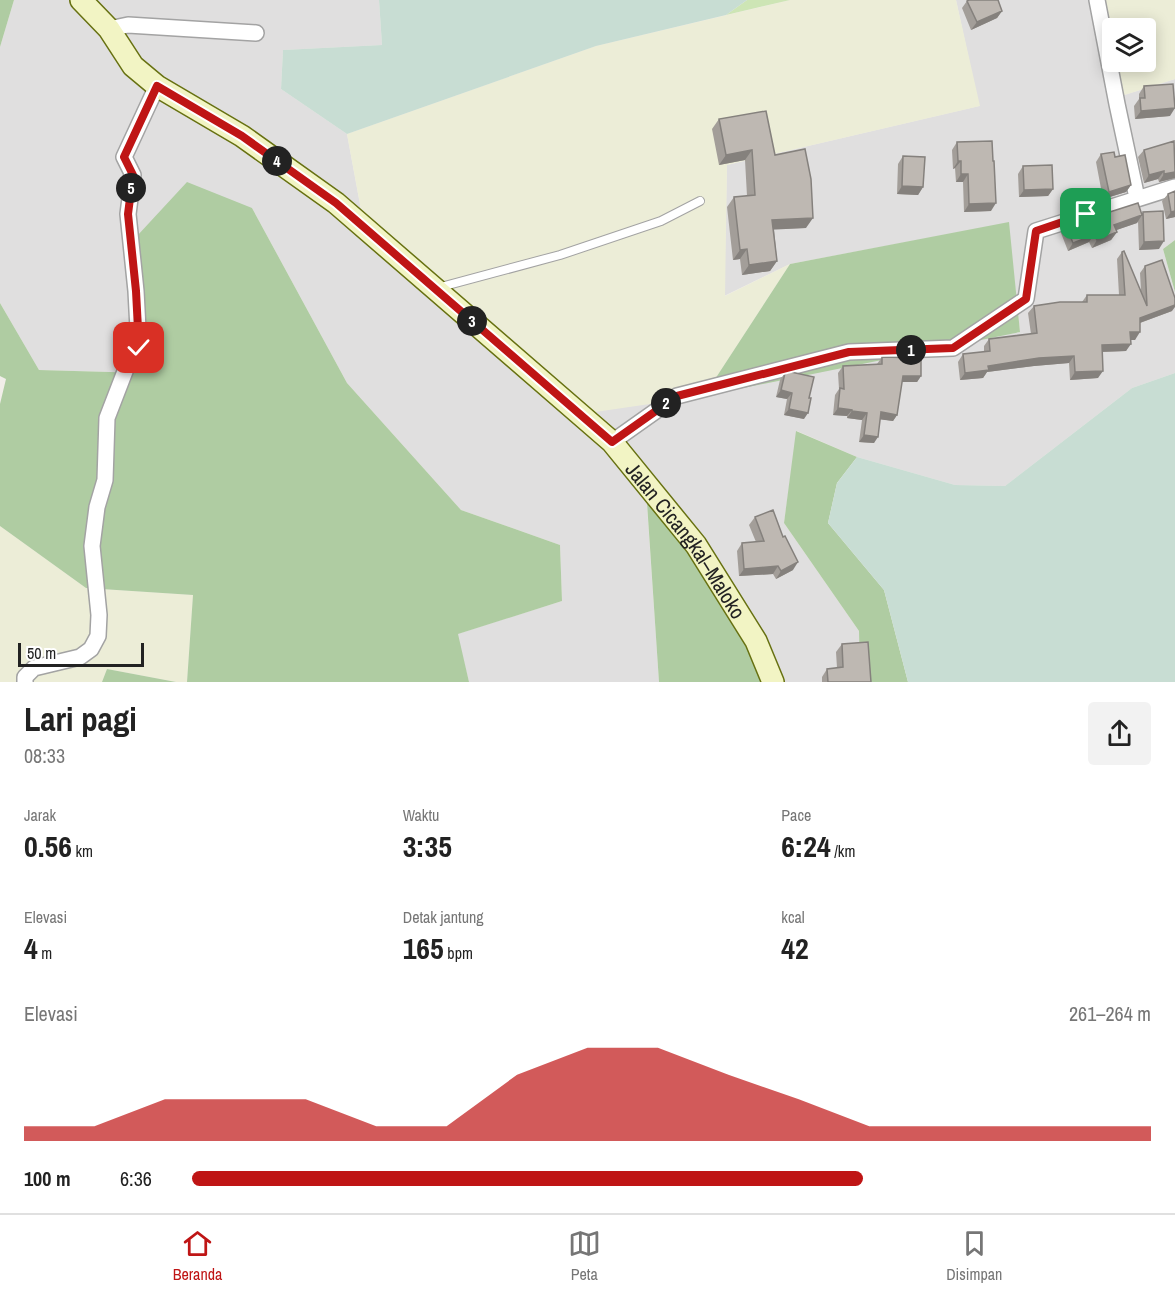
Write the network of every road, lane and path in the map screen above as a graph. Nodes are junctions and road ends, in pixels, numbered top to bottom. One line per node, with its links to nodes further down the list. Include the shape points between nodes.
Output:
1 (81, 0): 3 (street, Jalan Cicangkal–Maloko)
2 (1097, 0): 7 (street)
3 (108, 29): 4 (street, via 129,25); 5 (street, Jalan Cicangkal–Maloko, via 133,66)
4 (256, 33)
5 (157, 86): 9 (street, Jalan Cicangkal–Maloko, via 242,136 336,203); 11 (street, via 124,157 133,175 128,214 139,348 129,361 107,418 105,480 92,546 98,636 91,650 80,657 34,668)
6 (1175, 187): 7 (street)
7 (1137, 198): 10 (street, via 1036,231 1026,299 953,348 849,352 677,396)
8 (700, 201): 9 (lane, via 661,221 560,255)
9 (434, 288): 10 (street, Jalan Cicangkal–Maloko)
10 (612, 442): 12 (street, Jalan Cicangkal–Maloko, via 696,545 756,640)
11 (25, 682)
12 (773, 682)

